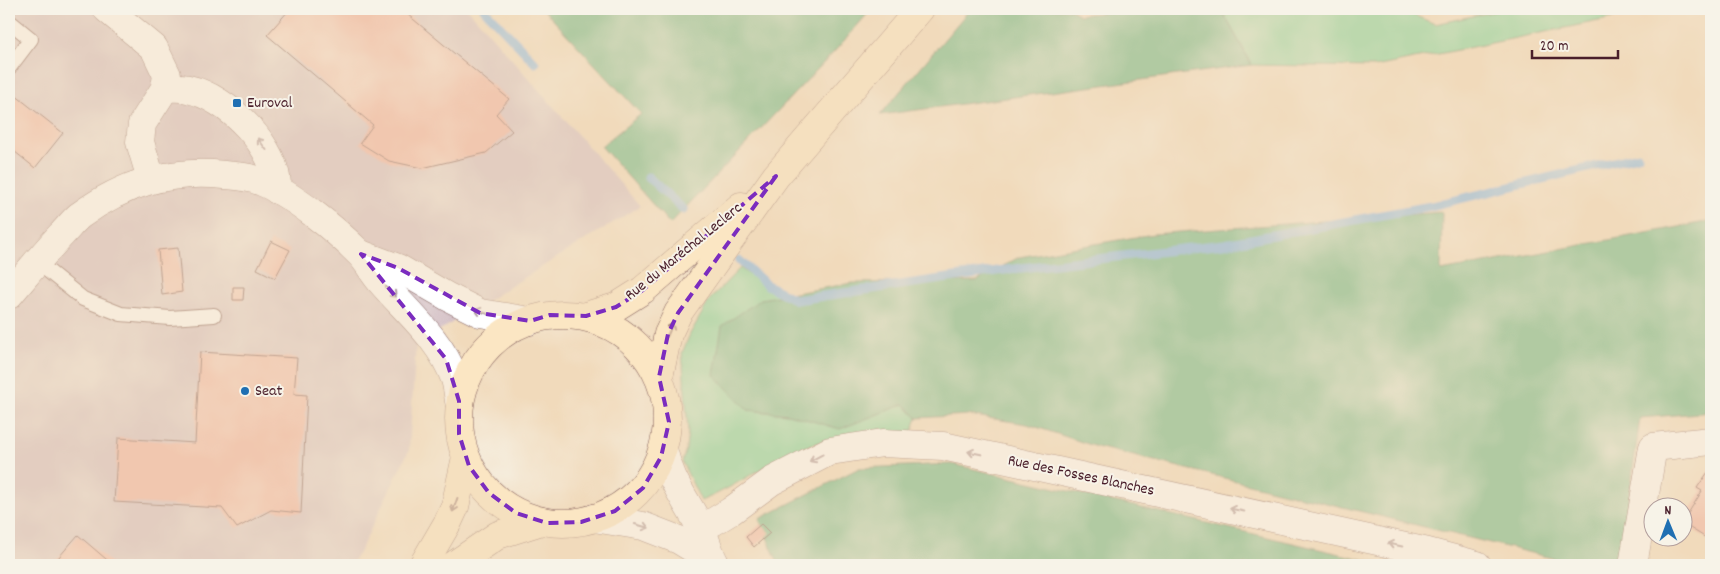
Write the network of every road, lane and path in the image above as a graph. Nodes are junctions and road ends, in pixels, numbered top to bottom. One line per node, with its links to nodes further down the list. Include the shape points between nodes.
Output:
1 (107, 9): 5 (street, via 154,48 167,75)
2 (920, 9): 6 (main road, Rue du Maréchal Leclerc)
3 (9, 21): 4 (lane, via 31,39)
4 (9, 68)
5 (165, 88): 7 (street, via 142,124 140,142); 8 (street, one-way to 5, via 270,155 244,120 209,97 188,89)
6 (776, 176): 13 (main road, Rue du Maréchal Leclerc, via 643,290 616,307); 15 (main road, Rue du Maréchal Leclerc, one-way to 6, via 668,334 678,313)
7 (151, 179): 8 (street, via 177,174 237,176 260,181); 10 (street, via 119,192 78,217)
8 (277, 190): 9 (street, via 325,223)
9 (361, 254): 14 (street, one-way to 9, via 480,313 398,268); 16 (street, one-way to 16, via 381,282 424,327 446,359)
10 (37, 262): 11 (street); 12 (lane, via 83,299 121,314 170,318)
11 (9, 295)
12 (214, 315)
13 (586, 316): 14 (main road, via 550,315); 15 (main road, via 620,330 646,354)
14 (530, 321): 16 (main road, via 518,324 491,343 470,369)
15 (659, 377): 18 (main road, via 669,422)
16 (460, 401): 19 (main road, via 459,434)
17 (1711, 441): 27 (street, via 1653,447)
18 (663, 449): 20 (main road, via 643,488 615,511); 22 (street, via 674,482)
19 (466, 458): 21 (main road, via 489,493 516,512); 24 (main road, one-way to 24, via 455,507)
20 (594, 518): 21 (main road, via 581,522); 23 (street, one-way to 23, via 642,526 679,540)
21 (542, 521): 25 (main road, via 498,535)
22 (700, 527): 23 (street); 26 (street, Rue des Fosses Blanches, one-way to 22, via 942,446 913,444 883,443 830,451 772,481 719,518)
23 (714, 562)
24 (423, 565)
25 (454, 565)
26 (1477, 565)
27 (1633, 565)

